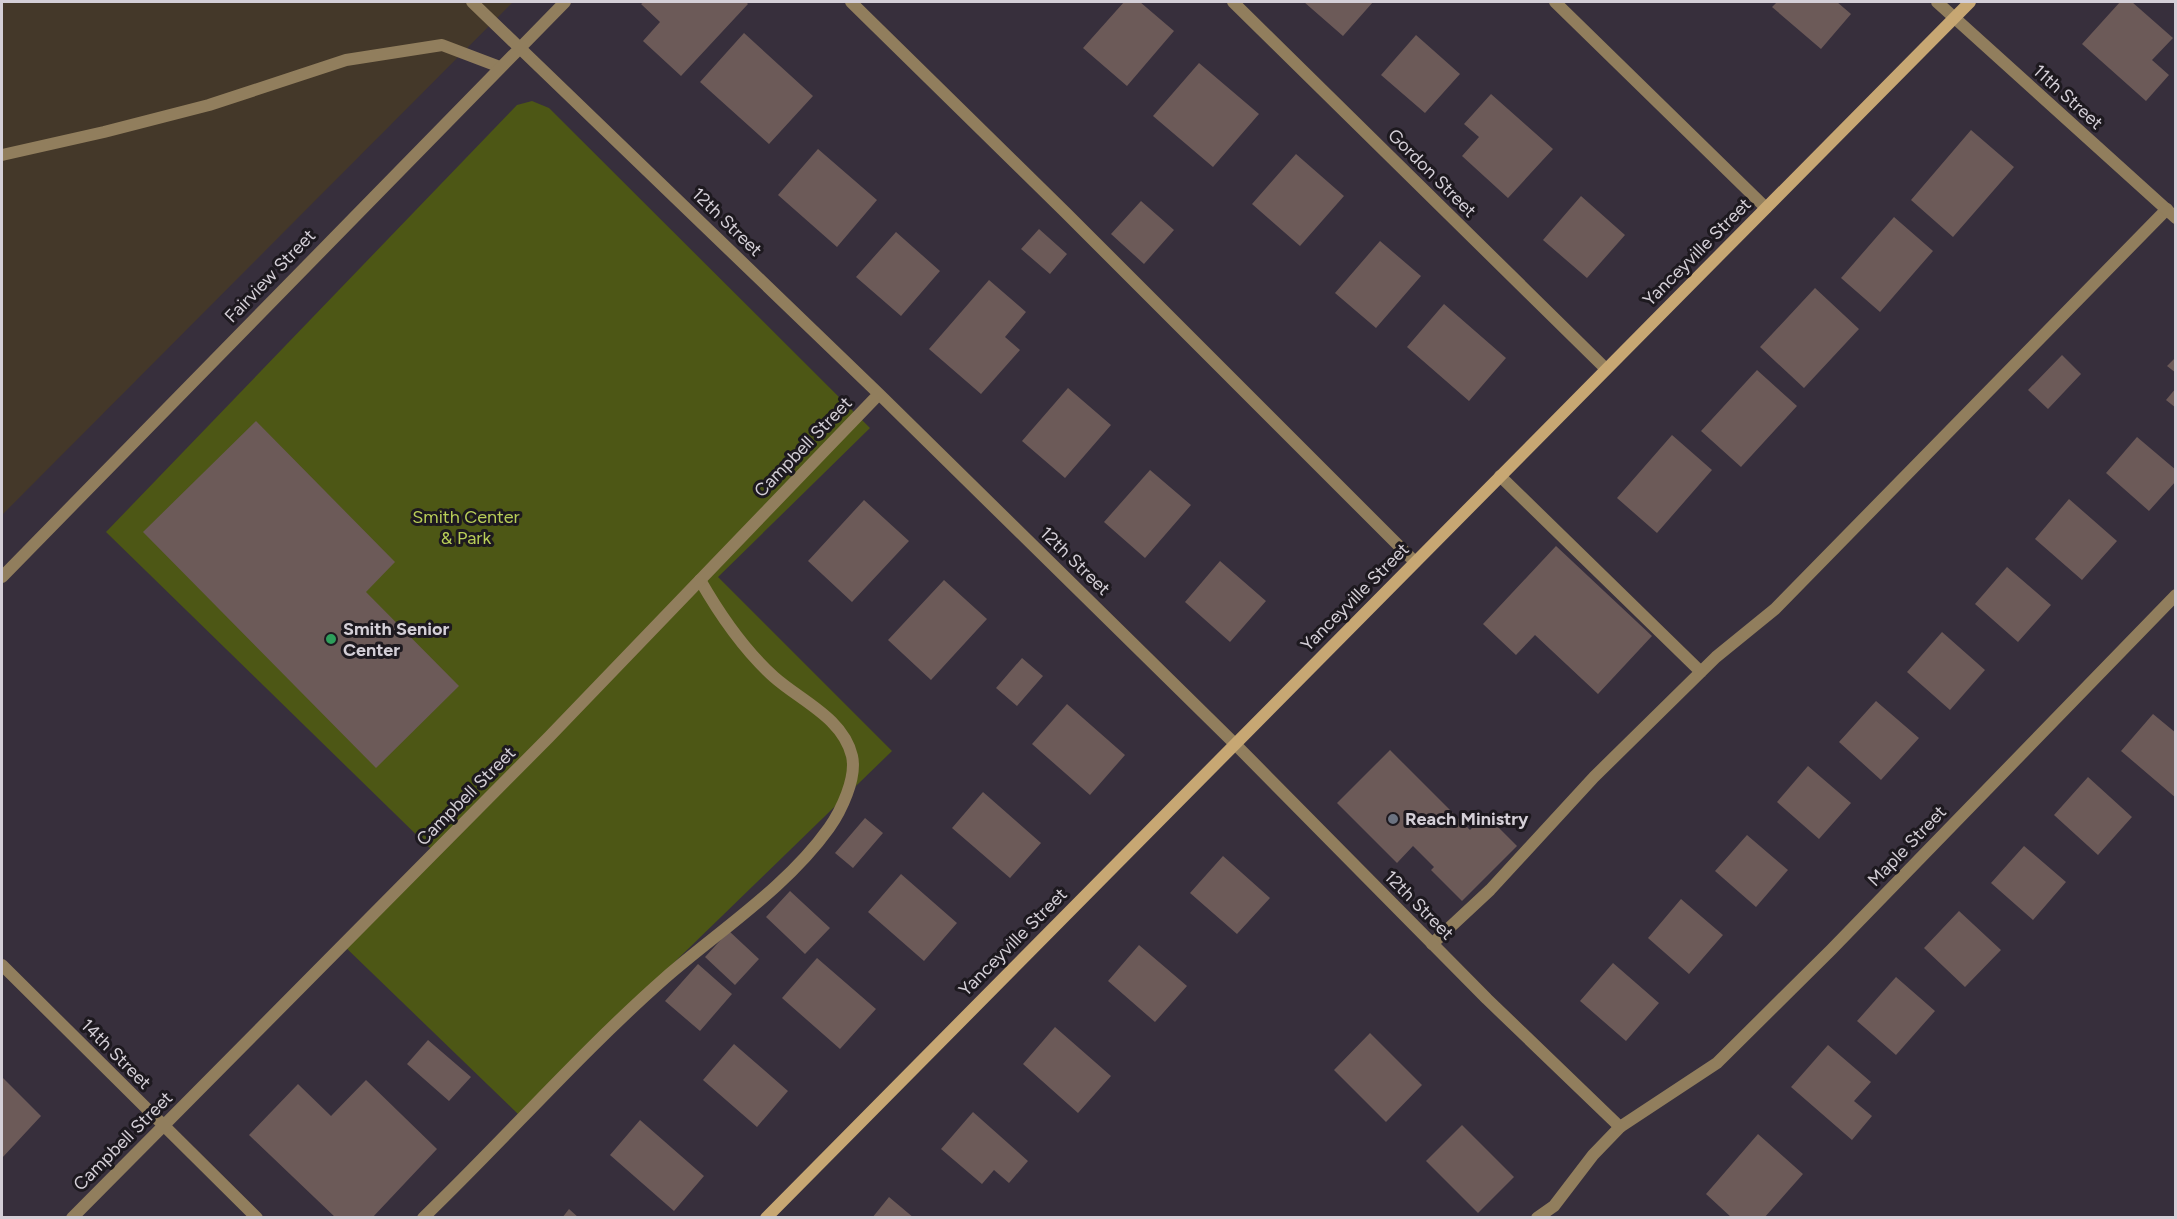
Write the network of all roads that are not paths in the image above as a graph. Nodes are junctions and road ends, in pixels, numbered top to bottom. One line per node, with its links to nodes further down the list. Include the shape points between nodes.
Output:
1 (472, 2): 9 (street, 12th Street)
2 (565, 2): 9 (street, Fairview Street)
3 (851, 2): 17 (street)
4 (1233, 2): 14 (street, Gordon Street)
5 (1555, 2): 12 (street)
6 (1937, 2): 8 (street, 11th Street)
7 (1970, 2): 8 (main road, Yanceyville Street)
8 (1954, 18): 12 (main road, Yanceyville Street); 13 (street, 11th Street)
9 (520, 47): 10 (street, Fairview Street); 15 (street, 12th Street)
10 (500, 67): 11 (street, via 442,45 346,60 209,105); 18 (street, Fairview Street)
11 (2, 155)
12 (1766, 208): 14 (main road, Yanceyville Street)
13 (2171, 214): 21 (street, via 1775,609)
14 (1606, 369): 16 (main road, Yanceyville Street)
15 (879, 394): 19 (street, Campbell Street); 22 (street, 12th Street)
16 (1500, 476): 17 (main road, Yanceyville Street); 21 (street)
17 (1415, 562): 22 (main road, Yanceyville Street)
18 (2, 577)
19 (700, 580): 25 (street, Campbell Street); 29 (street, via 718,613 744,645 843,735 852,758 850,785 842,807 828,829 783,877 664,978)
20 (2175, 595): 26 (street, Maple Street, via 1717,1063)
21 (1701, 672): 23 (street, via 1594,777 1490,890)
22 (1235, 744): 23 (street, 12th Street); 30 (main road, Yanceyville Street)
23 (1432, 944): 26 (street, 12th Street)
24 (2, 965): 25 (street, 14th Street)
25 (163, 1126): 27 (street, Campbell Street); 28 (street, 14th Street)
26 (1620, 1127): 31 (street, via 1554,1206)
27 (72, 1218)
28 (257, 1218)
29 (423, 1218)
30 (766, 1218)
31 (1537, 1218)

